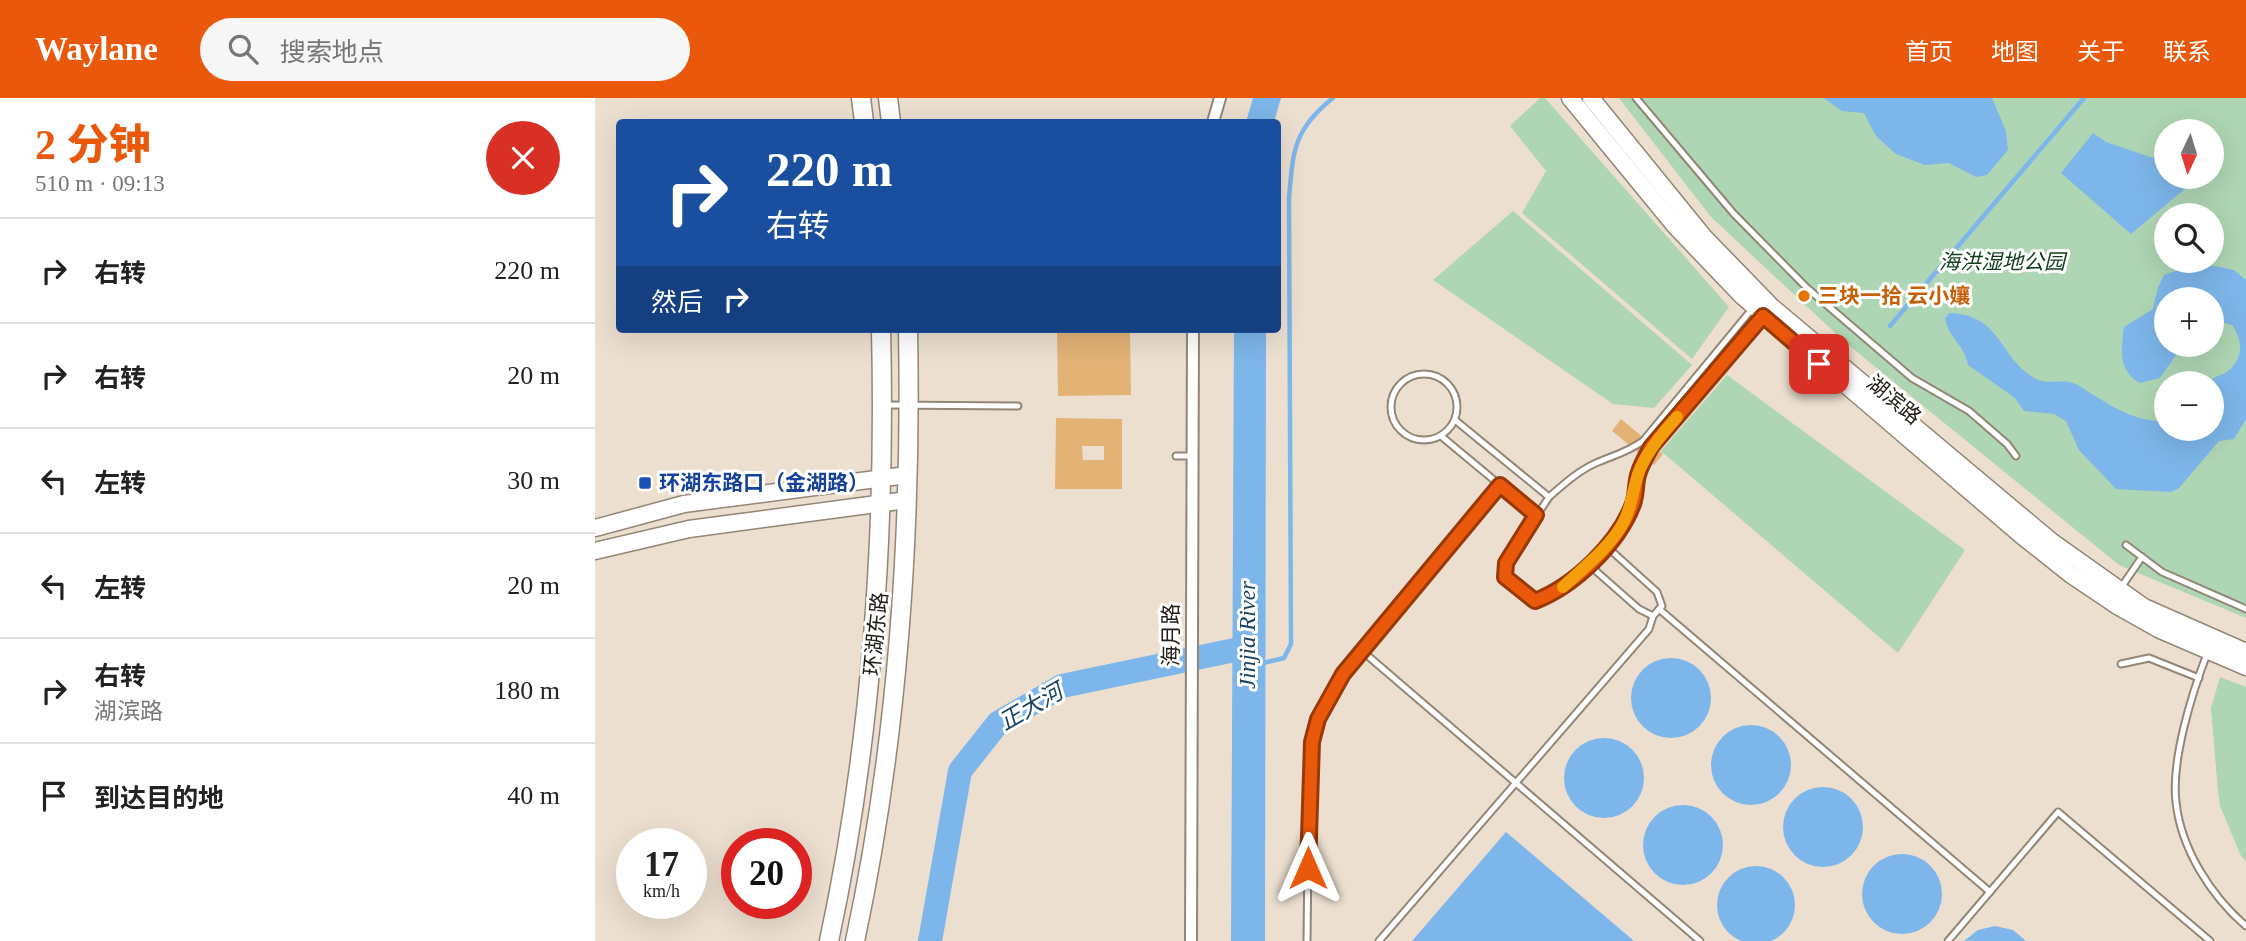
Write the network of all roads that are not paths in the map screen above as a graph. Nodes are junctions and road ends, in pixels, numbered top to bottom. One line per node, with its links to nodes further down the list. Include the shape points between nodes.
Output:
1 (861, 98): 7 (main road)
2 (888, 98): 8 (main road)
3 (1220, 98): 9 (street)
4 (1570, 98): 10 (main road, 湖滨路, via 1675,226)
5 (1591, 98): 35 (main road, 湖滨路, via 1704,237 1772,307 2051,541)
6 (1636, 98): 21 (lane, via 1734,214 1807,288 1912,378 1969,411)
7 (864, 119)
8 (891, 119)
9 (1214, 119)
10 (1758, 312): 25 (lane, via 1643,441 1588,468); 31 (lane, via 1651,447 1639,472 1634,502); 40 (main road, 湖滨路, via 2070,574 2150,624)
11 (881, 333): 15 (main road, 环湖东路)
12 (908, 333): 14 (main road, 环湖东路)
13 (1193, 333): 20 (street, 海月路)
14 (909, 404): 15 (lane); 16 (lane); 22 (main road, 环湖东路)
15 (883, 405): 23 (main road, 环湖东路)
16 (1018, 406)
17 (1455, 420): 18 (lane); 18 (lane, via 1457,398 1444,380 1422,374 1402,382 1391,401 1401,431 1420,440); 25 (lane)
18 (1441, 436): 24 (lane)
19 (1176, 456): 20 (lane)
20 (1192, 456): 50 (street, 海月路)
21 (2016, 456)
22 (907, 475): 23 (main road); 26 (main road, 环湖东路)
23 (880, 478): 27 (main road, 环湖东路); 29 (main road, via 684,504)
24 (1500, 485): 28 (lane); 39 (lane)
25 (1549, 497): 28 (lane)
26 (907, 500): 27 (main road); 49 (main road, 环湖东路, via 905,580 888,747)
27 (880, 504): 32 (main road, via 689,529); 48 (main road, 环湖东路, via 862,747)
28 (1536, 515): 34 (lane, via 1506,563 1505,577 1535,601 1556,593)
29 (595, 528)
30 (2126, 545): 33 (lane)
31 (1606, 546): 34 (lane); 36 (lane, via 1657,592)
32 (595, 551)
33 (2142, 557): 35 (lane); 37 (lane, via 2162,572)
34 (1588, 564): 38 (lane)
35 (2120, 590): 41 (main road, 湖滨路, via 2182,626)
36 (1659, 609): 38 (lane); 46 (lane)
37 (2246, 609)
38 (1653, 616): 45 (lane, via 1649,629)
39 (1361, 650): 45 (lane); 51 (lane, via 1329,697 1312,742)
40 (2208, 652): 43 (main road, 湖滨路); 44 (lane)
41 (2246, 652)
42 (2121, 664): 44 (lane, via 2149,658)
43 (2246, 667)
44 (2199, 678): 47 (lane, via 2178,766 2176,801 2190,850 2214,893)
45 (1515, 783): 52 (lane); 53 (lane)
46 (1990, 892): 54 (lane); 55 (lane, via 2058,812)
47 (2246, 926)
48 (829, 941)
49 (855, 941)
50 (1191, 941)
51 (1307, 941)
52 (1378, 941)
53 (1700, 941)
54 (1948, 941)
55 (2210, 941)

